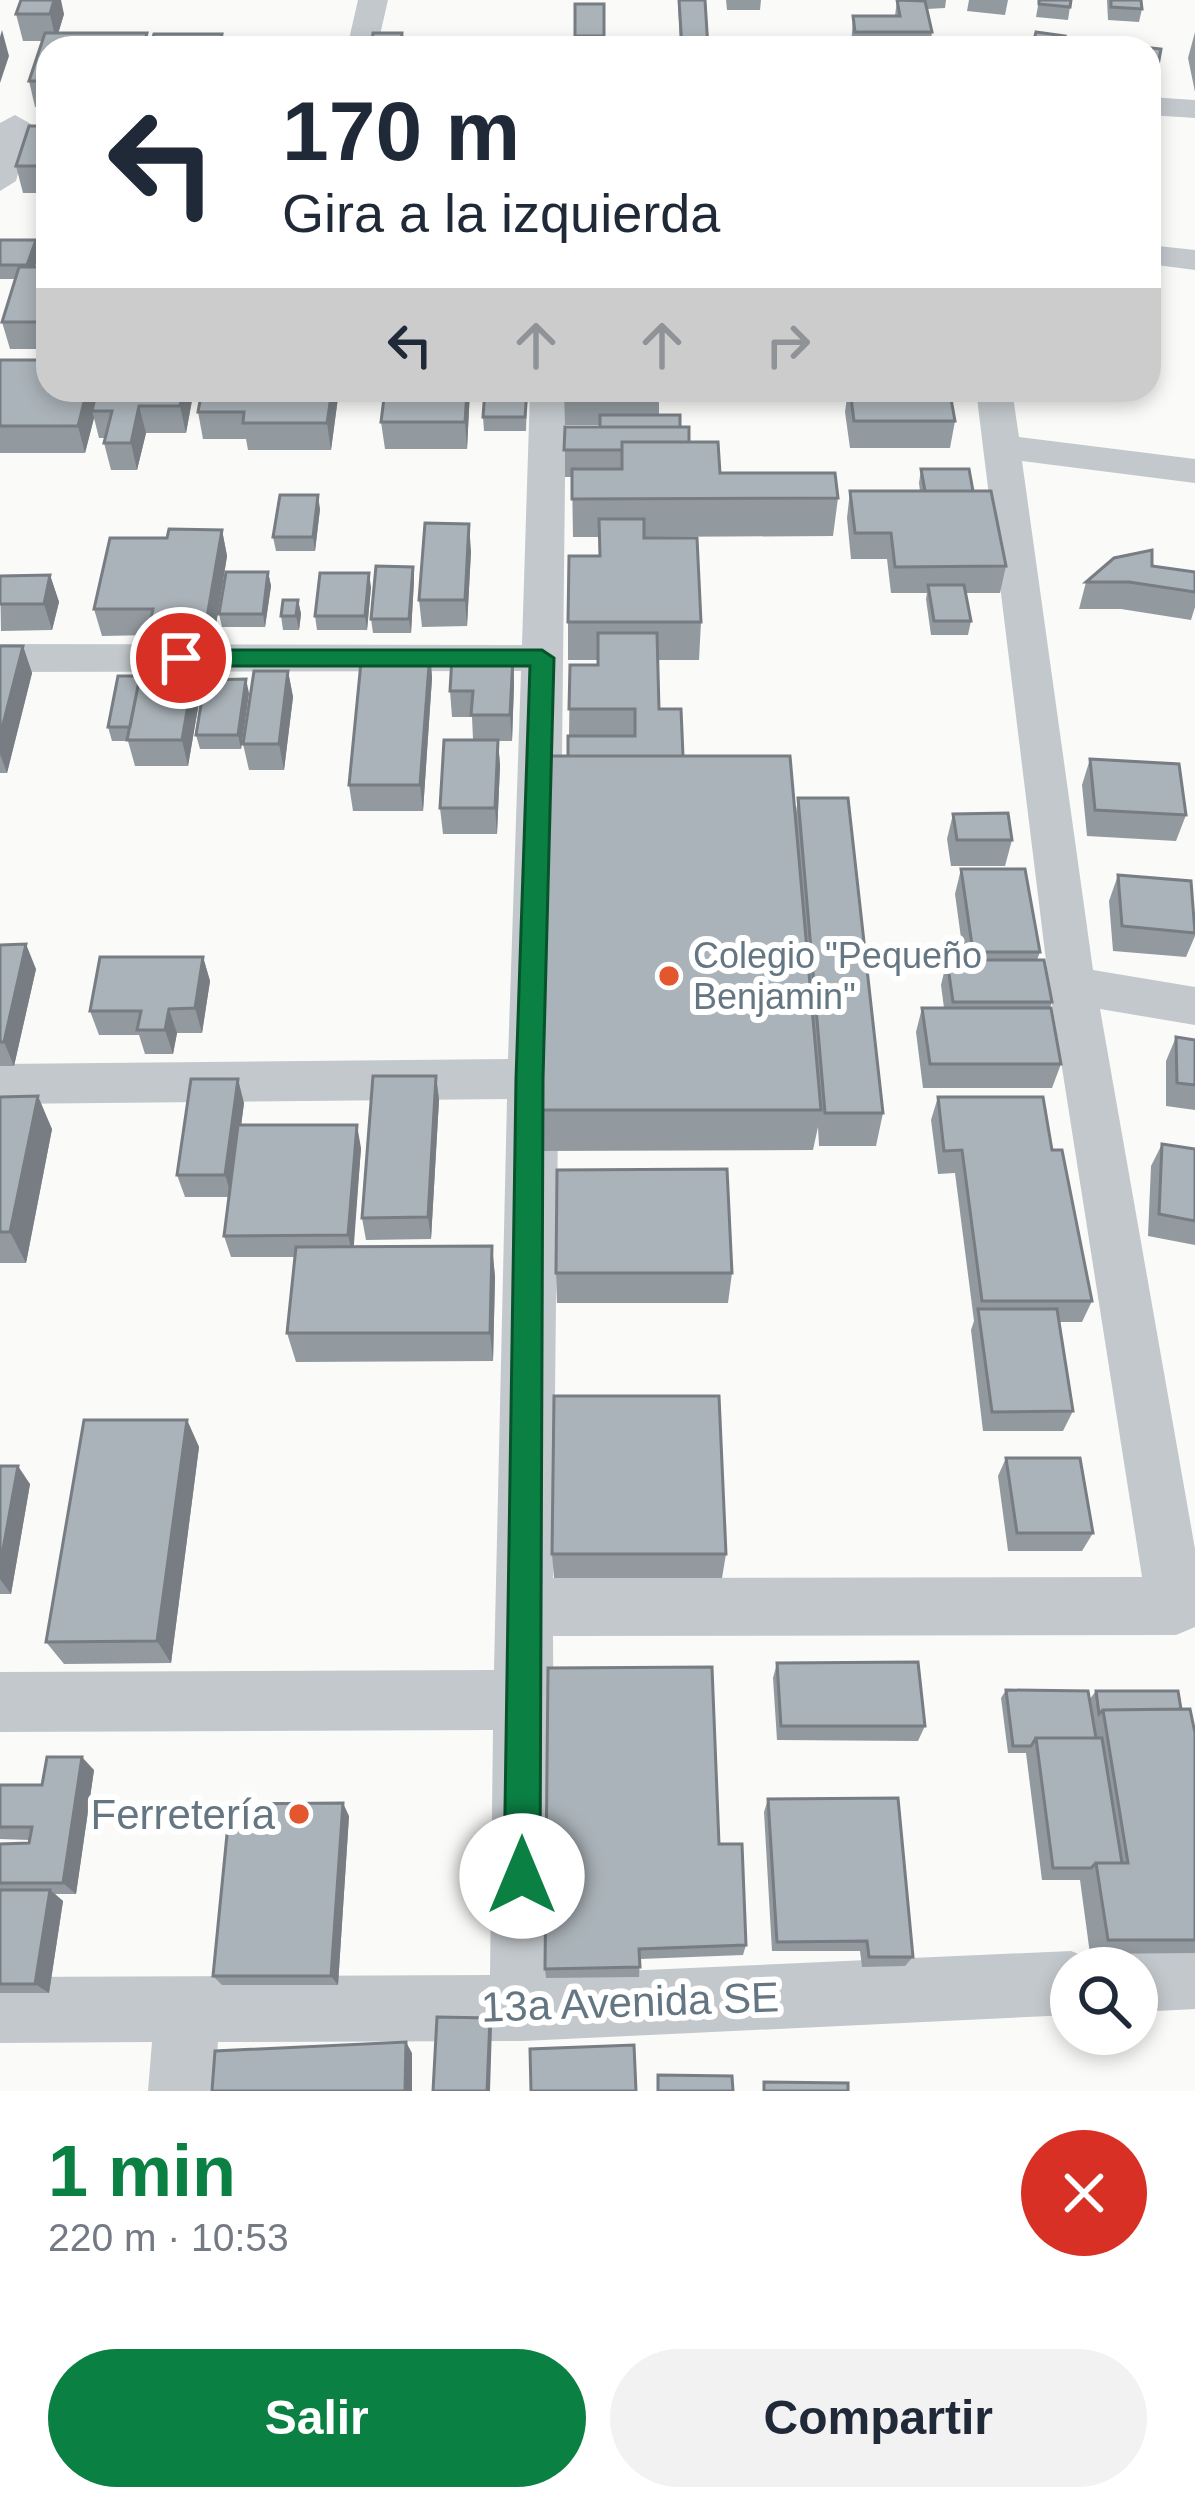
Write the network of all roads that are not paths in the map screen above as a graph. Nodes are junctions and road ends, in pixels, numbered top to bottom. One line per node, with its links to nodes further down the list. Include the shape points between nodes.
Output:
1 (373, 0): 2 (street)
2 (365, 36)
3 (1161, 107): 4 (street)
4 (1195, 109)
5 (21, 124): 6 (street)
6 (0, 181)
7 (1161, 256): 8 (street)
8 (1195, 260)
9 (548, 402): 14 (street)
10 (995, 402): 11 (street)
11 (1001, 447): 12 (street); 15 (street)
12 (1195, 470)
13 (0, 658): 14 (street)
14 (542, 658): 17 (street)
15 (1072, 985): 16 (street); 19 (street, via 1176,1606)
16 (1195, 1006)
17 (530, 1079): 18 (street); 19 (street)
18 (0, 1084)
19 (526, 1607): 20 (street)
20 (520, 1700): 21 (street); 25 (street)
21 (0, 1702)
22 (1195, 1977): 23 (street)
23 (1158, 1979)
24 (1050, 1984): 25 (street, 13a Avenida SE)
25 (523, 2008): 27 (street, 13a Avenida SE)
26 (0, 2010): 27 (street, 13a Avenida SE)
27 (188, 2012): 28 (street)
28 (181, 2091)

